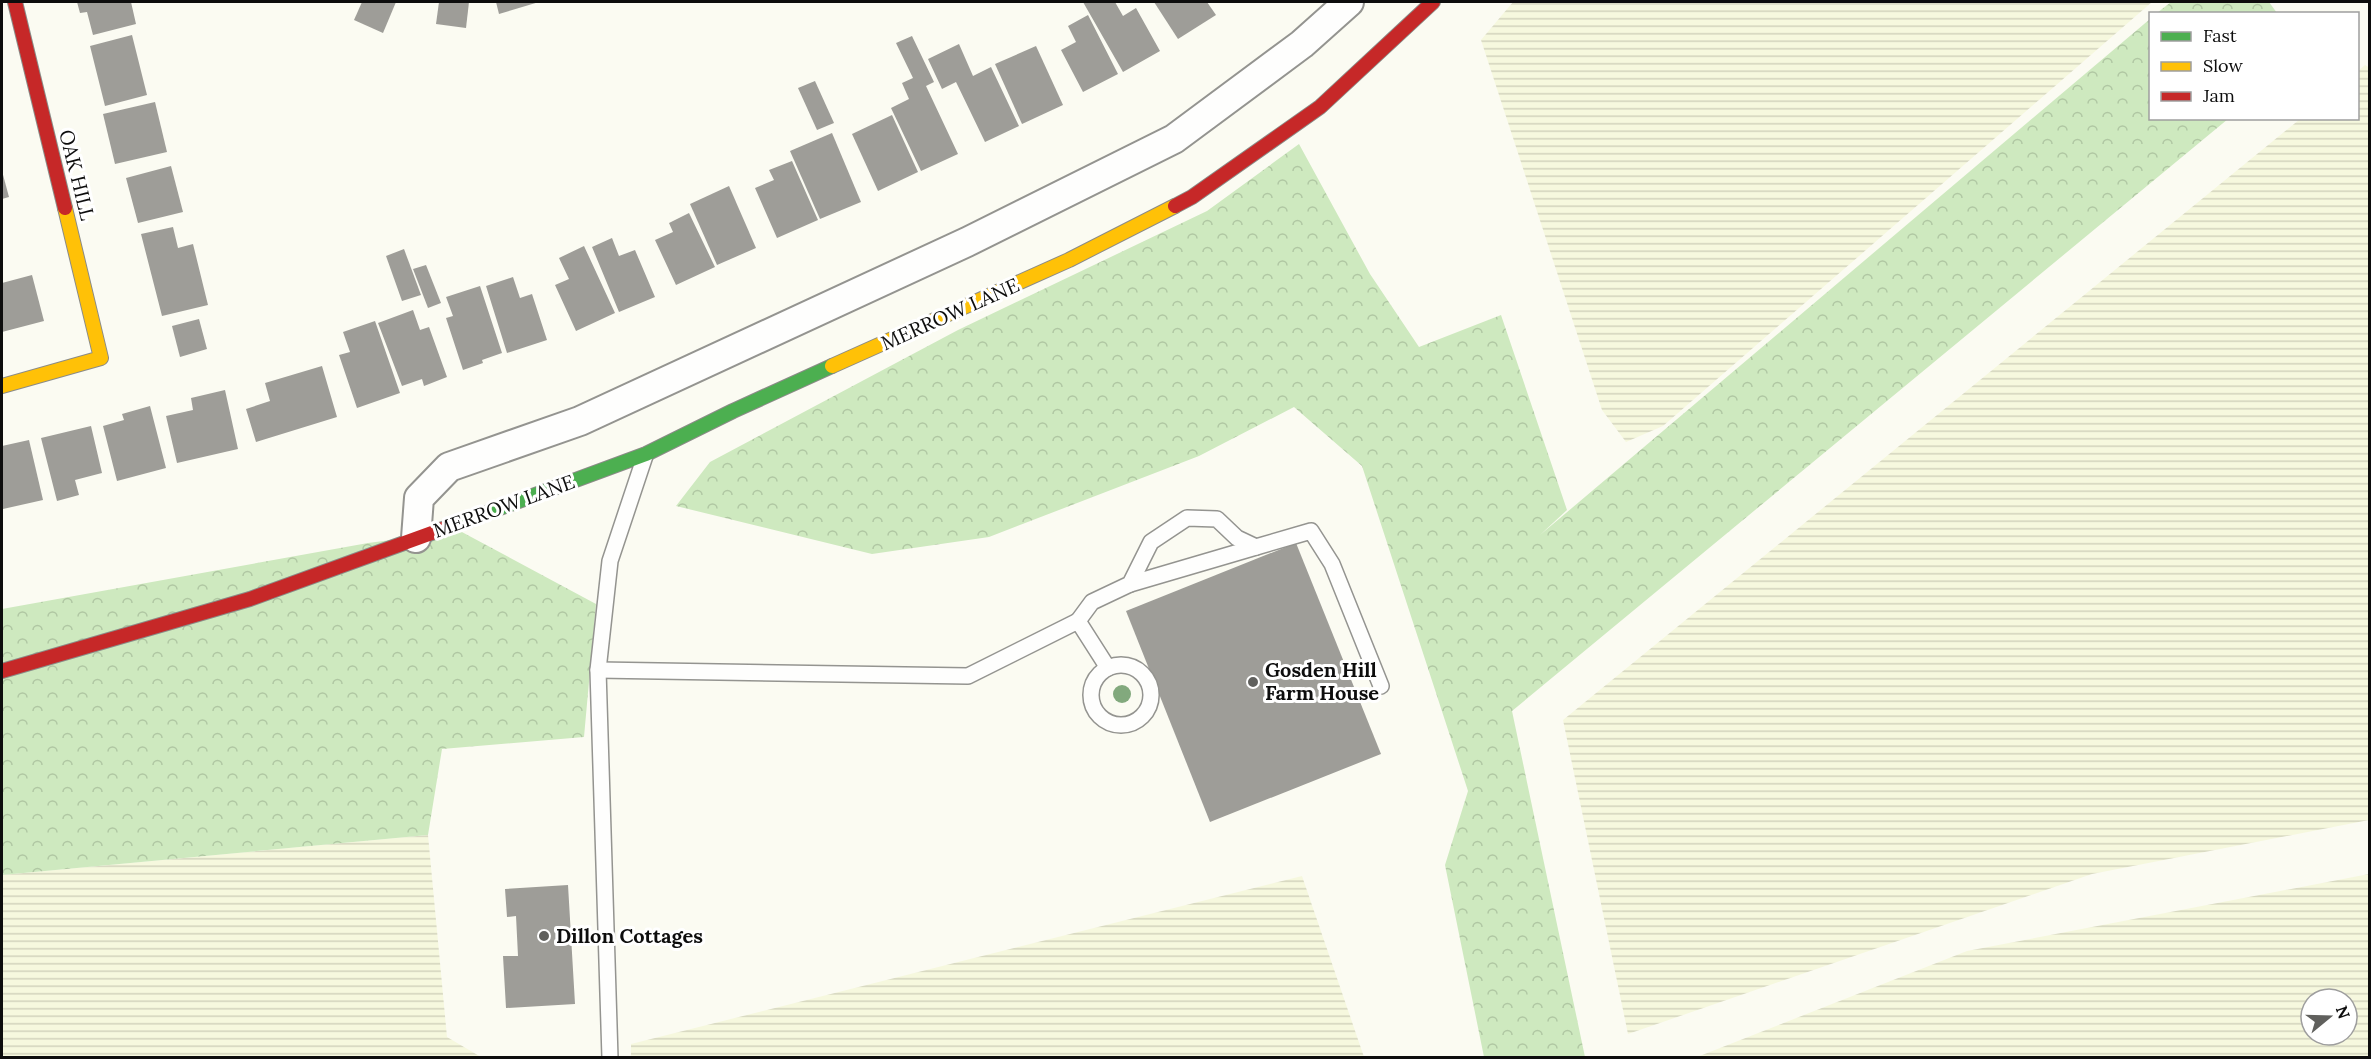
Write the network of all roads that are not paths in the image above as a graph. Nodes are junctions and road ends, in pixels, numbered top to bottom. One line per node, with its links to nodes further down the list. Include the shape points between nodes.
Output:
1 (15, 2): 4 (street, OAK HILL, via 101,358)
2 (1349, 2): 6 (street, MERROW LANE, via 1302,44 1174,139 967,242 580,421 449,467 419,498)
3 (1432, 2): 5 (street, MERROW LANE, via 1320,107 1192,197 1069,260)
4 (2, 387)
5 (646, 454): 6 (street, MERROW LANE); 11 (lane, via 610,561)
6 (416, 538): 12 (street, MERROW LANE, via 250,599)
7 (1256, 547): 8 (lane); 8 (lane, via 1237,538 1217,519 1187,518 1151,542); 13 (lane, via 1311,531 1332,564)
8 (1130, 584): 9 (lane, via 1092,602)
9 (1078, 621): 10 (lane); 11 (lane, via 968,676)
10 (1108, 668)
11 (598, 670): 14 (lane)
12 (2, 671)
13 (1382, 686)
14 (609, 1058)

